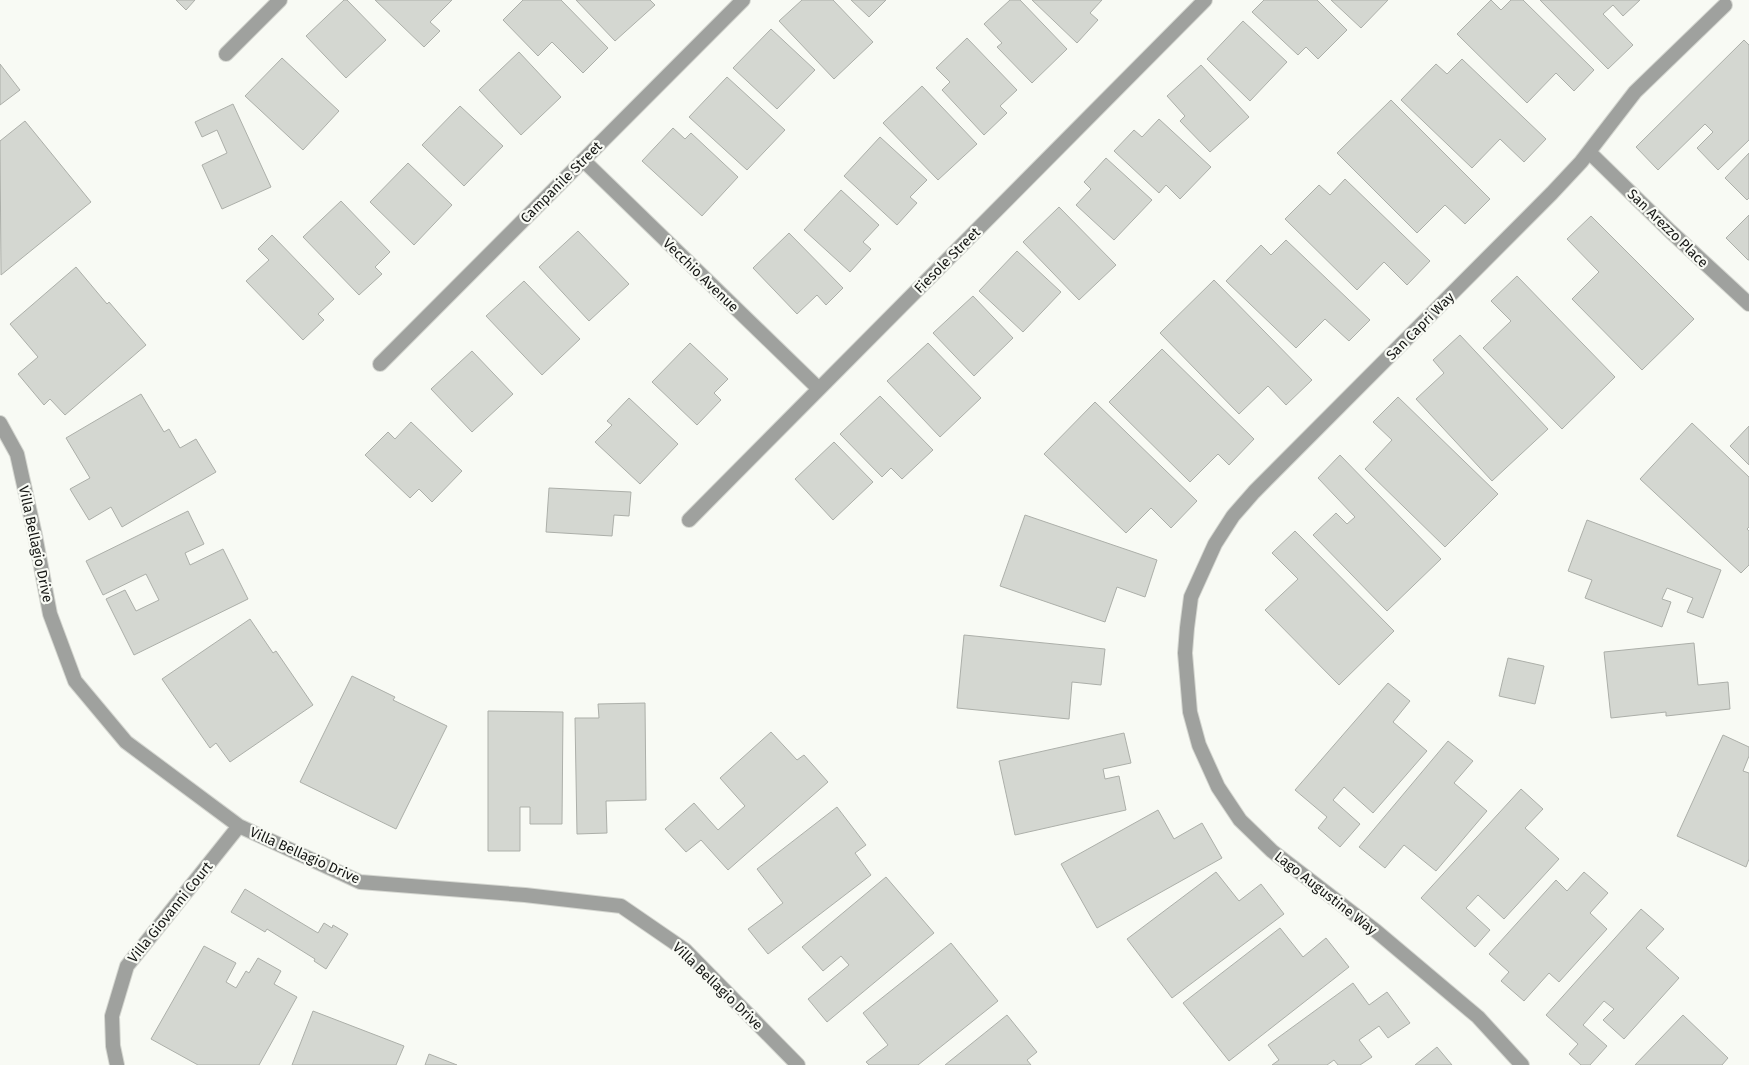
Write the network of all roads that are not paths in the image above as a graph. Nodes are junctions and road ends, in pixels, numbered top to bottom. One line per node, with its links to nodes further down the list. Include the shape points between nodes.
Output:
1 (280, 0): 5 (street)
2 (743, 0): 7 (street, Campanile Street)
3 (1205, 0): 10 (street, Fiesole Street)
4 (1725, 4): 6 (street, San Capri Way, via 1635,92)
5 (226, 54)
6 (1589, 152): 8 (street, San Arezzo Place); 13 (street, San Capri Way, via 1233,516 1215,544 1191,597 1185,653)
7 (583, 160): 9 (street, Campanile Street); 10 (street, Vecchio Avenue)
8 (1749, 304)
9 (380, 364)
10 (819, 390): 12 (street, Fiesole Street)
11 (0, 423): 14 (street, Villa Bellagio Drive, via 17,454 50,614 75,681 126,742)
12 (689, 520)
13 (1186, 684): 17 (street, Lago Augustine Way, via 1199,745 1218,787 1240,820 1272,851 1376,931 1478,1017)
14 (240, 826): 15 (street, Villa Giovanni Court, via 127,966 112,1016); 16 (street, Villa Bellagio Drive, via 360,882 621,906 685,950)
15 (117, 1065)
16 (798, 1065)
17 (1522, 1065)

